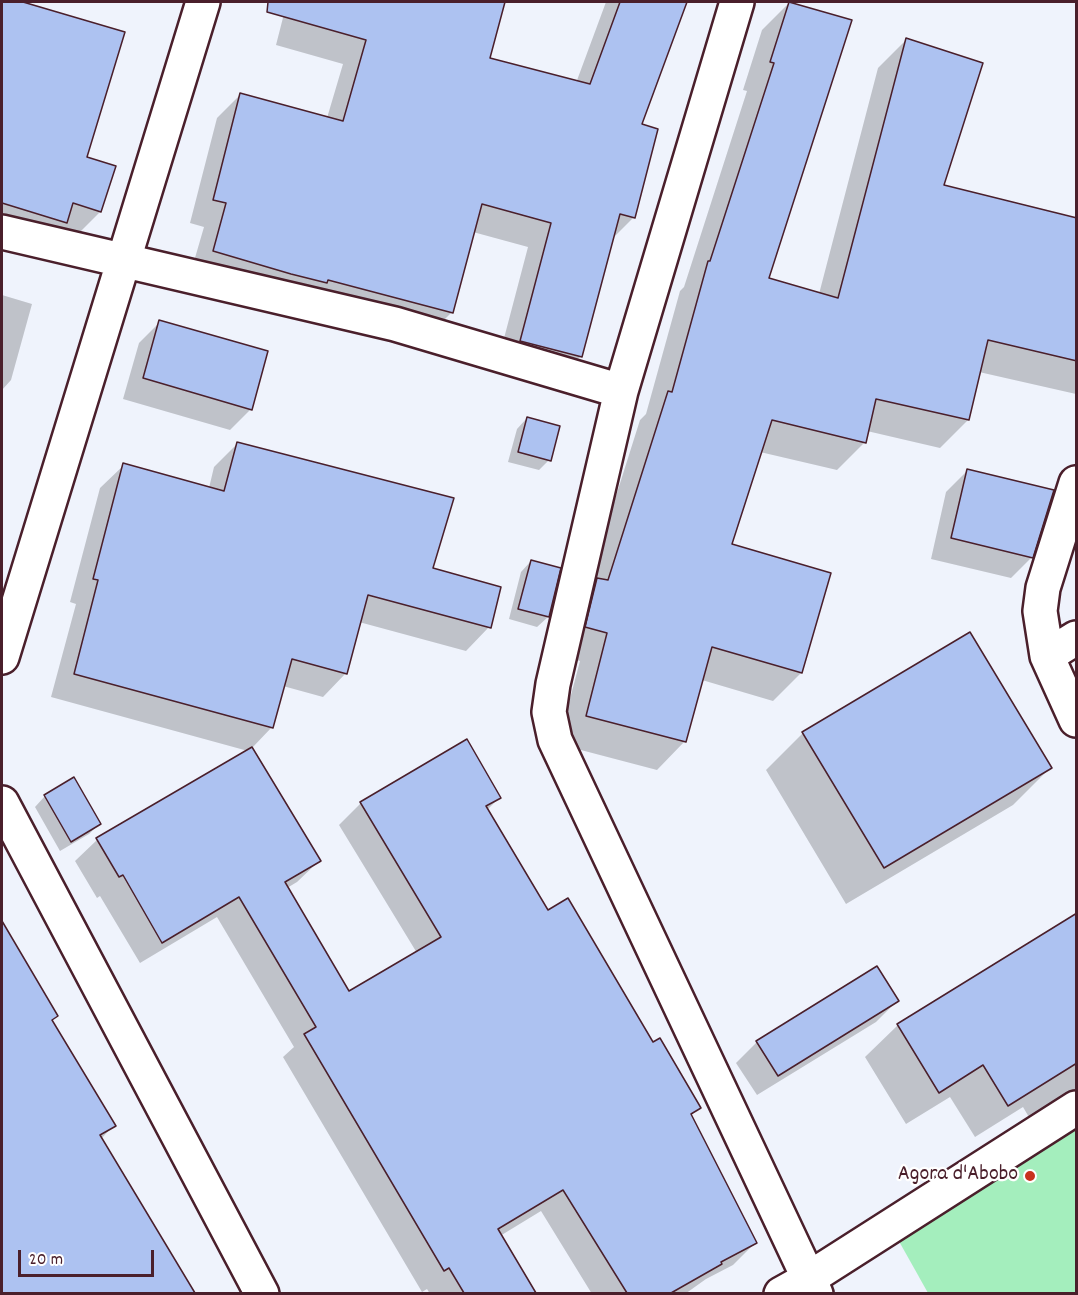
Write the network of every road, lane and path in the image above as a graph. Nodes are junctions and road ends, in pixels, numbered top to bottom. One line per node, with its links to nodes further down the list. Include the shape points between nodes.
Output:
1 (203, 2): 4 (street)
2 (737, 2): 5 (street)
3 (2, 232): 4 (street)
4 (122, 262): 5 (street, via 395,324); 9 (street)
5 (621, 391): 13 (street, via 549,712 555,740)
6 (1077, 483): 8 (street, via 1043,588 1041,632)
7 (1077, 638): 8 (street)
8 (1047, 656): 10 (street)
9 (2, 657)
10 (1077, 720)
11 (2, 803): 14 (street)
12 (1077, 1108): 13 (street)
13 (801, 1289)
14 (262, 1293)

